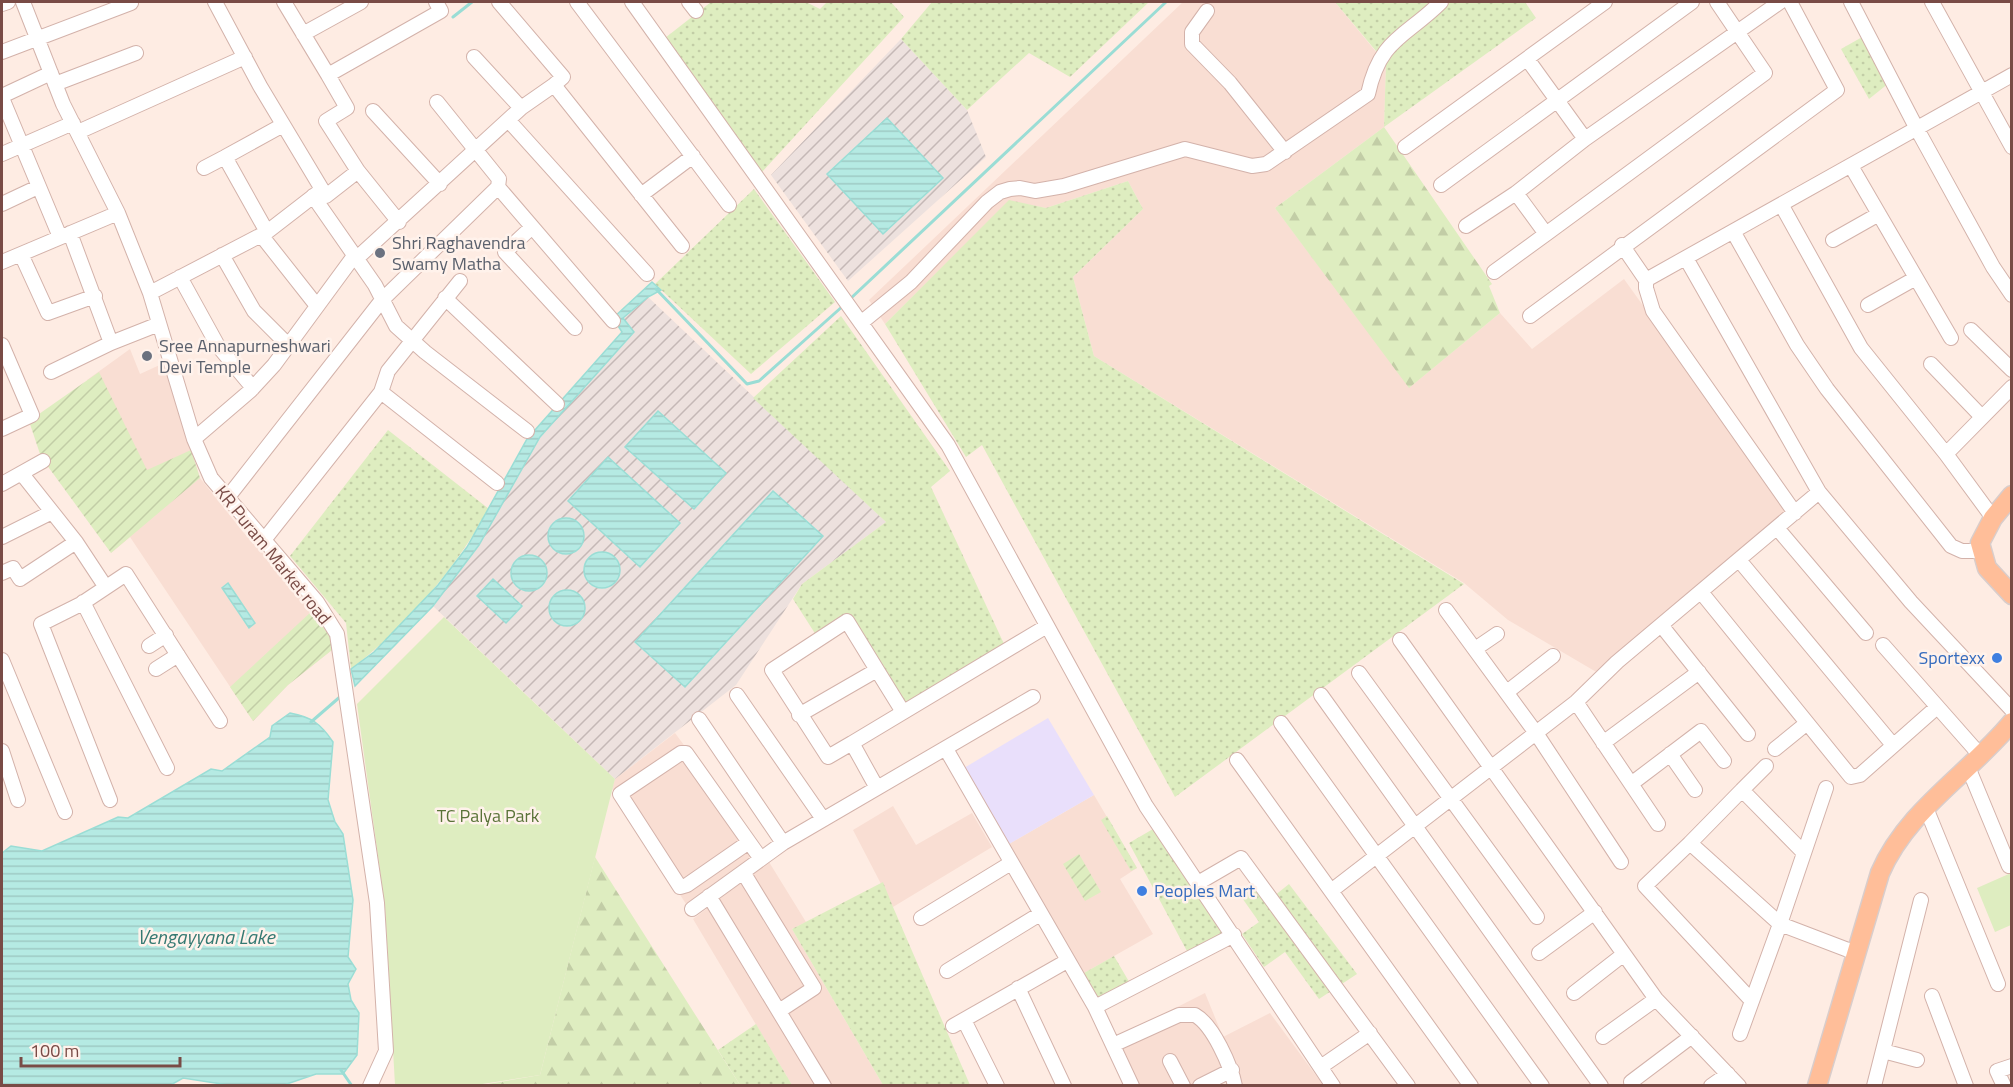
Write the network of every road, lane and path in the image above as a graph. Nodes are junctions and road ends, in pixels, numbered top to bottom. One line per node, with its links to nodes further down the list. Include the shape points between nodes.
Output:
1 (8, 2): 19 (street)
2 (23, 2): 23 (street, KR Puram Market road)
3 (215, 2): 26 (street)
4 (284, 2): 22 (street)
5 (361, 2): 22 (street)
6 (436, 2): 29 (street, via 441,11)
7 (499, 2): 32 (street, via 564,77)
8 (577, 2): 50 (street)
9 (632, 2): 96 (street)
10 (1442, 2): 48 (street, via 1391,42 1373,74 1368,94)
11 (1605, 2): 28 (street)
12 (1692, 2): 35 (street)
13 (1717, 2): 21 (street)
14 (1780, 2): 21 (street)
15 (1790, 2): 75 (street, via 1837,90)
16 (1851, 2): 42 (street)
17 (1932, 2): 33 (street)
18 (131, 3): 23 (street)
19 (2, 4)
20 (1207, 11): 48 (street, via 1192,32 1192,44)
21 (1736, 31): 43 (street); 72 (street, via 1765,73)
22 (303, 34): 29 (street)
23 (38, 39): 24 (street); 31 (street, KR Puram Market road)
24 (2, 52)
25 (136, 53): 31 (street)
26 (245, 57): 40 (street); 41 (street)
27 (474, 57): 37 (street)
28 (1528, 60): 35 (street); 45 (street)
29 (328, 75): 54 (street, via 347,108 326,121)
30 (2012, 75): 33 (street)
31 (53, 79): 34 (street); 41 (street, KR Puram Market road)
32 (554, 85): 37 (street); 61 (street)
33 (1982, 92): 42 (street); 46 (street)
34 (2, 97): 44 (street)
35 (1557, 100): 43 (street); 56 (street)
36 (437, 102): 47 (street)
37 (521, 108): 39 (street)
38 (373, 111): 55 (street)
39 (508, 121): 47 (street); 83 (street)
40 (283, 125): 51 (street); 59 (street)
41 (75, 127): 44 (street); 65 (street, KR Puram Market road)
42 (1917, 129): 52 (street); 89 (street)
43 (1585, 139): 60 (street)
44 (22, 146): 49 (street); 57 (street)
45 (1405, 147)
46 (2012, 147)
47 (477, 149): 55 (street); 58 (street, via 499,179)
48 (1285, 152): 96 (street, via 1266,164 1252,166 1185,149 1064,186 1000,192 911,282)
49 (2, 154)
50 (693, 156): 61 (street); 63 (street)
51 (225, 157): 53 (street); 70 (street)
52 (1851, 166): 64 (street); 66 (street)
53 (204, 168)
54 (358, 171): 59 (street, via 326,196); 67 (street)
55 (440, 184): 67 (street)
56 (1441, 185)
57 (38, 186): 62 (street); 73 (street)
58 (498, 187): 69 (street); 92 (street)
59 (318, 193): 70 (street); 79 (street)
60 (1516, 193): 68 (street); 72 (street)
61 (641, 195): 76 (street)
62 (2, 204)
63 (729, 205)
64 (1782, 206): 71 (street); 117 (street, via 1851,334)
65 (118, 213): 73 (street); 88 (street, KR Puram Market road)
66 (1879, 214): 74 (street); 85 (street)
67 (399, 222): 79 (street)
68 (1466, 226)
69 (532, 227): 97 (street); 99 (street, via 505,252)
70 (264, 233): 78 (street); 94 (street)
71 (1734, 233): 80 (street); 132 (street, via 1797,345 1827,389 1950,546 1962,551)
72 (1546, 234): 82 (street)
73 (65, 235): 77 (street); 90 (street)
74 (1833, 240)
75 (1622, 245): 86 (street); 95 (street)
76 (682, 246)
77 (21, 254): 81 (street); 90 (street, via 48,312)
78 (222, 255): 84 (street); 105 (street, via 254,311)
79 (355, 258): 92 (street); 94 (street)
80 (1687, 260): 86 (street); 122 (street)
81 (2, 262)
82 (1494, 272)
83 (647, 274)
84 (180, 277): 88 (street); 110 (street, via 218,346)
85 (1916, 278): 93 (street); 101 (street)
86 (1647, 280): 126 (street, via 1653,311)
87 (460, 281): 91 (street)
88 (150, 293): 98 (street, KR Puram Market road)
89 (2012, 295)
90 (95, 297): 103 (street)
91 (446, 298): 102 (street); 112 (street)
92 (382, 300): 102 (street, via 396,326); 124 (street)
93 (1868, 305)
94 (317, 306): 105 (street)
95 (1530, 315)
96 (860, 319): 141 (street, via 948,445)
97 (613, 321)
98 (159, 324): 103 (street); 116 (street, KR Puram Market road)
99 (574, 328)
100 (1971, 330): 107 (street)
101 (1951, 338)
102 (411, 340): 111 (street, via 388,371); 115 (street)
103 (111, 343): 108 (street)
104 (2, 345): 114 (street, via 32,416)
105 (288, 345): 110 (street)
106 (1931, 364): 113 (street)
107 (2012, 370)
108 (51, 372)
109 (2012, 387): 113 (street)
110 (253, 388): 116 (street)
111 (381, 392): 121 (street); 130 (street)
112 (557, 404)
113 (1982, 417): 117 (street)
114 (2, 429)
115 (527, 430)
116 (194, 439): 124 (street, KR Puram Market road, via 210,478)
117 (1946, 454): 127 (street)
118 (43, 461): 119 (street)
119 (22, 474): 120 (street); 125 (street)
120 (3, 479)
121 (497, 483)
122 (1819, 492): 126 (street); 162 (street, via 1911,602)
123 (2012, 495): 127 (main road)
124 (228, 497): 130 (street, KR Puram Market road)
125 (52, 512): 129 (street); 131 (street)
126 (1795, 513): 128 (street)
127 (1993, 518): 132 (main road, via 1983,534)
128 (1778, 528): 133 (street); 142 (street)
129 (2, 537)
130 (264, 540): 246 (street, KR Puram Market road, via 317,602 337,634 377,903 386,1051)
131 (76, 542): 134 (street, via 20,579 13,568); 135 (street)
132 (1981, 551): 137 (main road, via 1987,568)
133 (1739, 560): 136 (street); 174 (street)
134 (2, 573)
135 (105, 586): 138 (street); 144 (street, via 126,574)
136 (1701, 592): 140 (street); 168 (street)
137 (2012, 595)
138 (83, 602): 183 (street); 191 (street, via 41,624)
139 (1446, 610): 148 (street)
140 (1661, 625): 154 (street); 160 (street)
141 (1047, 626): 163 (street); 208 (street, via 1121,764)
142 (1866, 633)
143 (1497, 634): 148 (street)
144 (166, 635): 147 (street); 149 (street)
145 (1400, 640): 184 (street)
146 (1883, 645): 161 (street)
147 (149, 646)
148 (1475, 649): 156 (street)
149 (178, 655): 152 (street); 166 (street)
150 (1553, 656): 156 (street)
151 (2, 660): 194 (street)
152 (156, 669)
153 (878, 670): 163 (street); 164 (street); 164 (street, via 847,621 772,670)
154 (1699, 672): 171 (street); 173 (street)
155 (1359, 673): 190 (street)
156 (1507, 692): 170 (street)
157 (737, 695): 195 (street)
158 (1321, 695): 197 (street)
159 (1033, 697): 175 (street)
160 (1576, 702): 170 (street); 173 (street)
161 (1937, 706): 174 (street); 181 (street)
162 (2012, 710)
163 (903, 712): 172 (street)
164 (799, 715): 172 (street, via 828,757)
165 (699, 719): 199 (street)
166 (220, 722)
167 (1281, 723): 202 (street)
168 (1807, 723): 174 (street, via 1851,777 1860,776); 176 (street)
169 (2010, 732): 181 (main road)
170 (1536, 733): 184 (street); 204 (street)
171 (1748, 734)
172 (852, 743): 186 (street)
173 (1603, 743): 185 (street)
174 (1893, 745)
175 (946, 749): 186 (street); 205 (street)
176 (1775, 749)
177 (2, 751): 192 (street)
178 (1670, 754): 180 (street, via 1701,731); 185 (street); 188 (street)
179 (1237, 760): 209 (street)
180 (1724, 761)
181 (1974, 761): 193 (main road); 206 (street)
182 (1767, 766): 189 (street)
183 (167, 768)
184 (1492, 768): 190 (street); 213 (street)
185 (1631, 784): 196 (street)
186 (877, 788): 195 (street)
187 (1826, 788): 201 (street)
188 (1695, 790)
189 (1742, 790): 200 (street); 201 (street)
190 (1451, 799): 197 (street); 215 (street)
191 (110, 800)
192 (18, 801)
193 (1926, 808): 220 (main road, via 1888,855); 224 (street)
194 (65, 812)
195 (823, 819): 199 (street)
196 (1658, 824)
197 (1416, 826): 202 (street); 258 (street)
198 (749, 842): 198 (street, via 684,753 620,794 680,887); 203 (street)
199 (783, 843): 203 (street)
200 (1689, 843): 217 (street); 229 (street, via 1645,886)
201 (1804, 853): 217 (street)
202 (1377, 855): 209 (street); 257 (street)
203 (761, 859): 207 (street)
204 (1621, 862)
205 (1011, 863): 214 (street); 216 (street)
206 (2009, 866)
207 (743, 872): 210 (street); 231 (street, via 814,988)
208 (1198, 883): 218 (street); 232 (street, via 1240,858)
209 (1331, 891): 256 (street)
210 (709, 896): 212 (street); 231 (street)
211 (1921, 900): 237 (street)
212 (692, 909)
213 (1595, 912): 219 (street); 221 (street)
214 (1040, 914): 222 (street); 223 (street)
215 (1537, 917)
216 (921, 918)
217 (1779, 924): 220 (street); 229 (street)
218 (1234, 935): 230 (street); 240 (street)
219 (1539, 952)
220 (1856, 953): 261 (main road)
221 (1624, 954): 226 (street); 228 (street)
222 (1067, 961): 225 (street); 230 (street)
223 (947, 971)
224 (1998, 984)
225 (1018, 988): 248 (street, via 958,1023); 249 (street)
226 (1574, 993)
227 (1932, 996): 263 (street)
228 (1656, 999): 234 (street); 235 (street)
229 (1752, 1001): 233 (street)
230 (1095, 1007): 236 (street)
231 (779, 1011): 247 (street)
232 (1370, 1033): 240 (street); 255 (street)
233 (1740, 1034)
234 (1692, 1036): 243 (street); 244 (street)
235 (1603, 1037)
236 (1117, 1044): 242 (street, via 1179,1015 1195,1016 1207,1025); 250 (street); 251 (street)
237 (1883, 1051): 238 (street); 262 (street)
238 (1917, 1060)
239 (1170, 1061): 252 (street)
240 (1322, 1066): 245 (street)
241 (2012, 1066): 264 (street, via 1998,1071)
242 (1232, 1070): 253 (street); 254 (street)
243 (1728, 1074): 259 (street); 260 (street)
244 (1631, 1082)
245 (1331, 1085)
246 (370, 1086)
247 (824, 1086)
248 (997, 1086)
249 (1064, 1086)
250 (1132, 1086)
251 (1141, 1086)
252 (1183, 1086)
253 (1200, 1086)
254 (1235, 1086)
255 (1408, 1086)
256 (1471, 1086)
257 (1542, 1086)
258 (1601, 1086)
259 (1712, 1086)
260 (1739, 1086)
261 (1817, 1086)
262 (1874, 1086)
263 (1966, 1086)
264 (2004, 1086)

